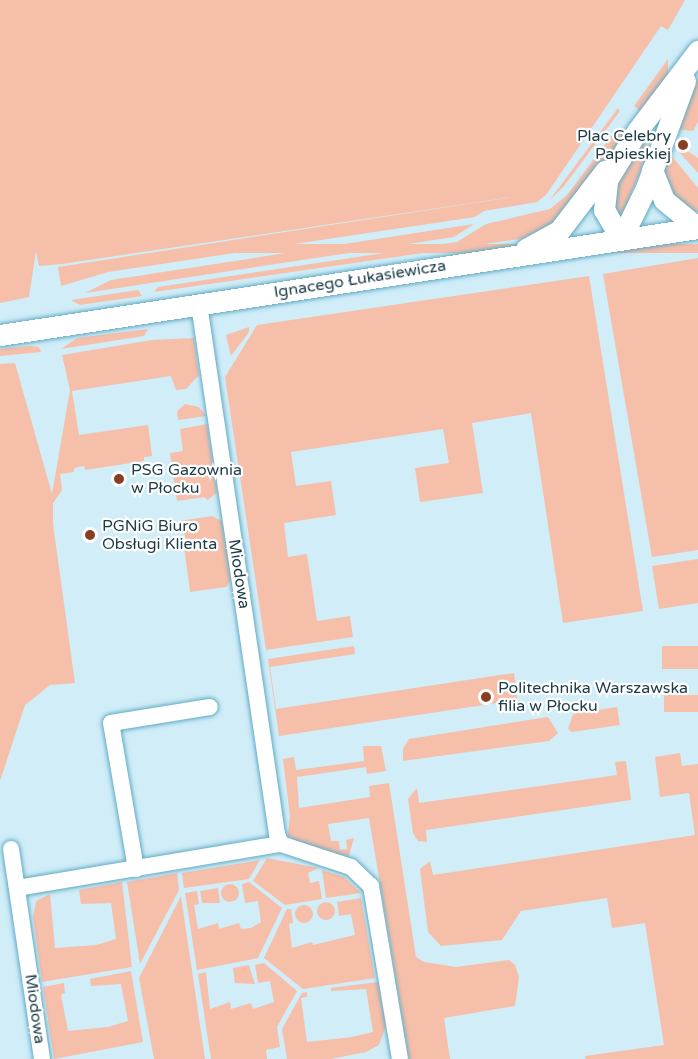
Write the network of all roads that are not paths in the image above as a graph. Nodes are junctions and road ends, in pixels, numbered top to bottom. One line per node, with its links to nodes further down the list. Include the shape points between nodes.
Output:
1 (696, 54): 2 (street); 3 (street)
2 (637, 131): 5 (street, via 604,190 604,210); 6 (street, via 560,231)
3 (652, 170): 4 (street, via 664,200); 5 (street)
4 (698, 228): 5 (street, Ignacego Łukasiewicza)
5 (621, 240): 6 (street, Ignacego Łukasiewicza)
6 (512, 256): 7 (street, Ignacego Łukasiewicza)
7 (199, 304): 8 (street, Ignacego Łukasiewicza); 10 (street, Miodowa)
8 (0, 335)
9 (210, 706): 12 (street, via 111,723)
10 (281, 844): 12 (street); 15 (street, via 351,867 371,886)
11 (11, 849): 13 (street, Miodowa)
12 (136, 868): 13 (street)
13 (17, 888): 14 (street, Miodowa)
14 (42, 1059)
15 (400, 1059)

